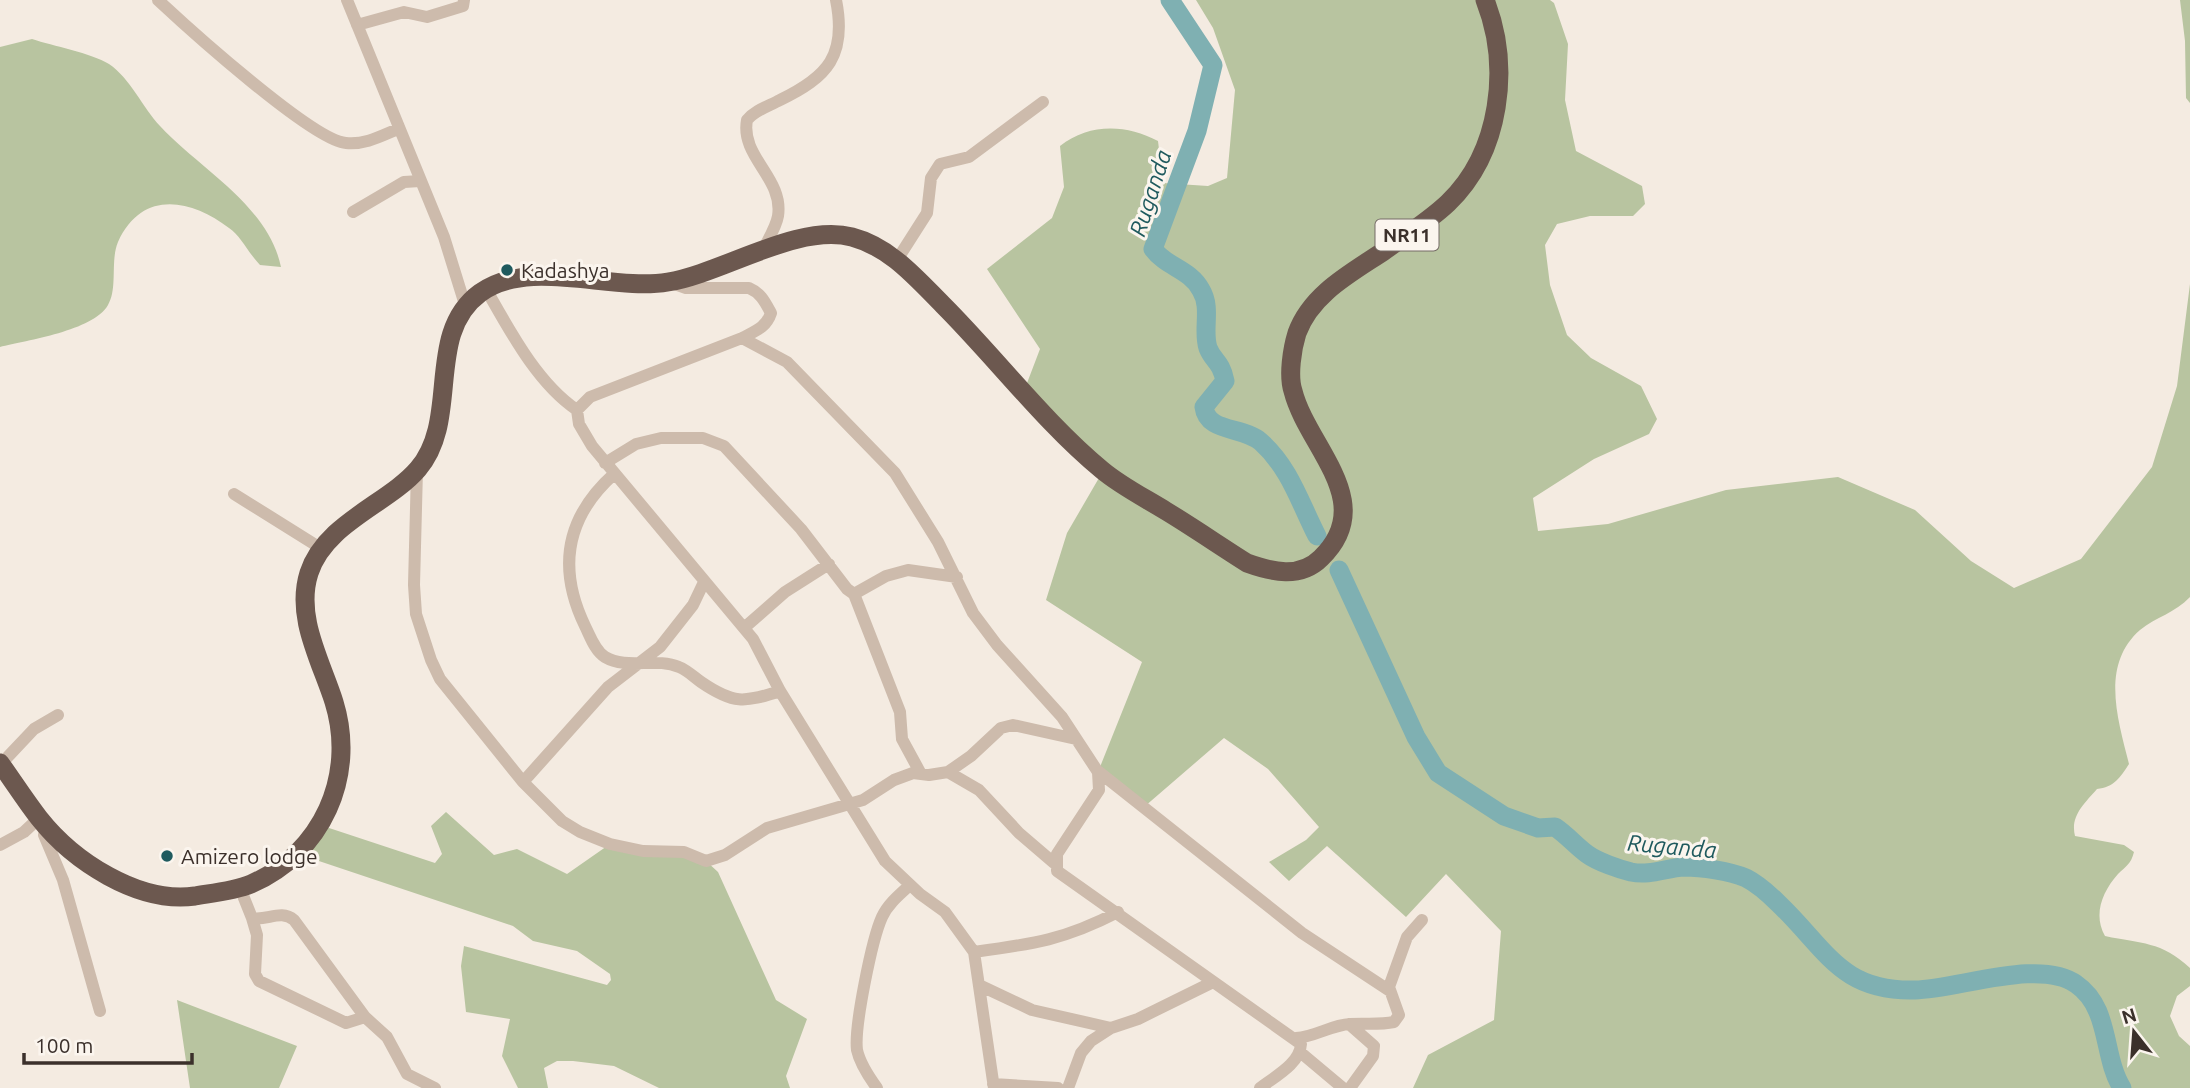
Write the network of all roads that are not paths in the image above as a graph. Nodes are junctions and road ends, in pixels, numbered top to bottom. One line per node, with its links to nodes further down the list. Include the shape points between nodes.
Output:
1 (158, 0): 8 (street, via 322,135 346,143 369,141)
2 (346, 0): 6 (street)
3 (464, 0): 6 (street, via 463,6 452,12 427,17 404,12)
4 (836, 0): 11 (street, via 838,38 823,74 747,120 750,150 770,180 778,208)
5 (1485, 0): 12 (highway, NR11, via 1498,53 1500,85 1486,143 1464,183 1448,203 1329,288 1308,311 1296,335 1291,387 1298,410 1330,463 1344,510 1335,545 1316,564 1296,572 1269,571 1247,563 1103,471)
6 (357, 25): 8 (street)
7 (1043, 102): 12 (street, via 969,157 940,164 931,178 927,213)
8 (398, 129): 9 (street)
9 (420, 181): 10 (street, via 404,182); 15 (street)
10 (354, 212)
11 (762, 252): 12 (highway, NR11, via 815,236 844,235 863,240); 13 (highway, NR11)
12 (897, 260)
13 (668, 282): 14 (highway, NR11, via 524,278); 16 (street, via 686,288 758,291 771,313 764,327)
14 (486, 289): 15 (highway, NR11); 17 (street, via 557,396)
15 (466, 308): 19 (highway, NR11, via 448,349 439,426)
16 (742, 338): 17 (street, via 612,387 590,397); 23 (street, via 787,362 895,473)
17 (577, 410): 18 (street, via 579,424)
18 (610, 468): 22 (street, via 636,444 661,438 703,438 724,446); 24 (street); 27 (street, via 584,505 567,555 568,579 597,649 605,657)
19 (417, 470): 21 (highway, NR11, via 329,538); 35 (street, via 416,614 431,660 440,679)
20 (234, 494): 21 (street)
21 (322, 549): 41 (highway, NR11, via 309,572 306,610 311,642 335,707 340,774 328,813 298,854)
22 (829, 564): 25 (street); 26 (street, via 785,592)
23 (957, 577): 25 (street, via 908,570); 30 (street, via 973,613)
24 (704, 582): 26 (street); 27 (street, via 693,606 668,638)
25 (854, 594): 34 (street, via 900,712 902,739)
26 (744, 628): 28 (street)
27 (637, 663): 28 (street, via 681,667 737,701); 35 (street, via 608,687)
28 (780, 691): 36 (street)
29 (58, 715): 31 (street, via 34,729)
30 (1076, 739): 32 (street, via 1024,727 1001,728); 33 (street)
31 (0, 763): 37 (highway, NR11)
32 (948, 772): 34 (street); 39 (street, via 979,790)
33 (1098, 772): 39 (street, via 1099,790); 48 (street, via 1302,933)
34 (921, 774): 36 (street, via 894,780)
35 (523, 782): 36 (street, via 562,821 580,832 610,844 684,852 706,861 725,855 767,828)
36 (848, 804): 40 (street, via 886,861)
37 (42, 822): 38 (street); 41 (highway, NR11, via 100,872 130,886 187,897); 49 (street)
38 (0, 845)
39 (1054, 863): 42 (street, via 1057,871)
40 (910, 885): 45 (street, via 945,912); 59 (street, via 882,916 858,1023 858,1050)
41 (240, 888): 43 (street)
42 (1118, 912): 45 (street, via 1080,932 1041,943); 46 (street)
43 (252, 918): 50 (street, via 283,915 294,920); 50 (street, via 259,981 346,1023)
44 (1422, 920): 48 (street, via 1407,937)
45 (974, 952): 47 (street)
46 (1211, 982): 52 (street); 53 (street)
47 (979, 985): 52 (street, via 1032,1010); 56 (street)
48 (1390, 991): 51 (street, via 1399,1015 1394,1022)
49 (100, 1012)
50 (365, 1017): 55 (street, via 387,1038)
51 (1349, 1024): 53 (street); 64 (street, via 1374,1046 1373,1056)
52 (1111, 1028): 61 (street, via 1081,1053)
53 (1296, 1038): 54 (street)
54 (1300, 1052): 62 (street); 63 (street)
55 (407, 1074): 57 (street); 58 (street)
56 (994, 1086): 60 (street)
57 (406, 1088)
58 (435, 1088)
59 (877, 1088)
60 (1058, 1088)
61 (1068, 1088)
62 (1260, 1088)
63 (1343, 1088)
64 (1350, 1088)

